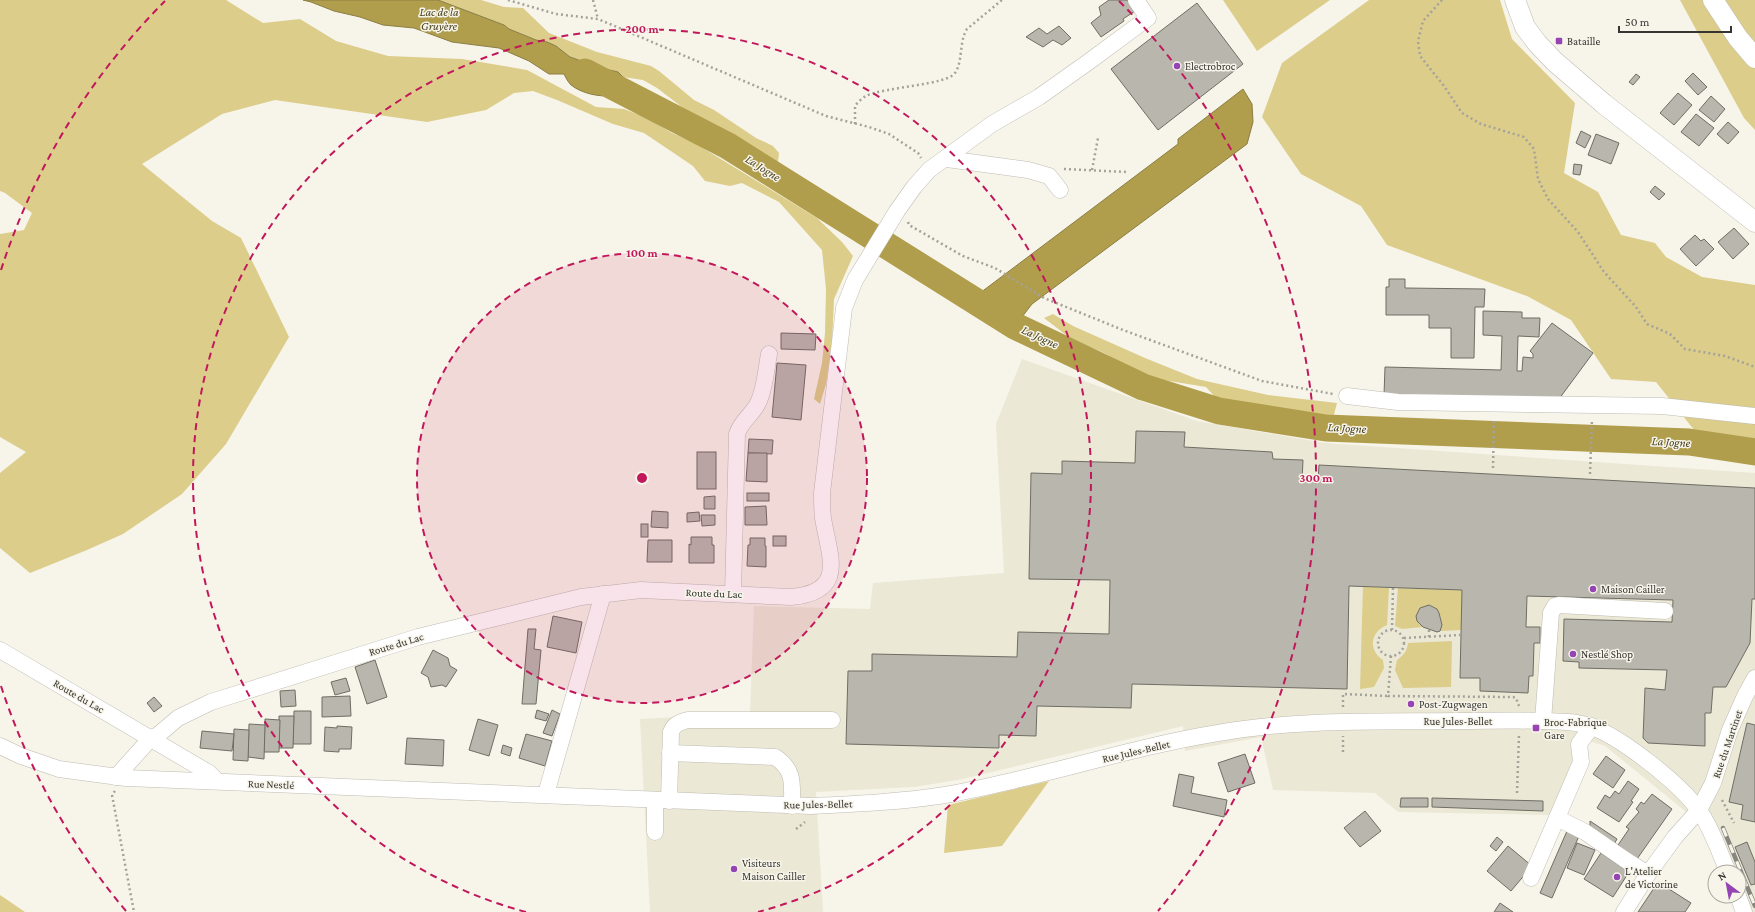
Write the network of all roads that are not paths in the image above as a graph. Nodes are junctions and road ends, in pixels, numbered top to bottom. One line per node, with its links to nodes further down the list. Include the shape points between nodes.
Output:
1 (1136, 0): 5 (street, via 1148,18 1039,97 992,124)
2 (1515, 0): 7 (main road, via 1525,27 1554,61 1604,104)
3 (1713, 0): 4 (main road, via 1738,38)
4 (1755, 58)
5 (947, 159): 6 (street, via 1019,168 1049,176); 12 (street, Route du Lac, via 929,170 897,211 860,271 844,308 822,493 823,517 832,562 826,584 815,592 802,596)
6 (1060, 190)
7 (1755, 222)
8 (769, 354): 12 (street, via 758,404 743,420 737,434)
9 (1347, 396): 10 (street, via 1398,402 1662,406)
10 (1755, 416)
11 (603, 594): 12 (street, Route du Lac, via 642,590); 19 (street, Route du Lac, via 545,605 418,637 244,691 211,702 178,718); 24 (street)
12 (733, 594)
13 (1665, 611): 17 (street, via 1555,606 1551,613)
14 (0, 650): 19 (street, Route du Lac)
15 (1755, 678): 27 (street, Rue du Martinet, via 1730,730 1713,783)
16 (832, 720): 21 (street, via 682,721 675,725 671,732)
17 (1543, 721): 18 (street, Rue Jules-Bellet, via 1573,722); 26 (street, Rue Jules-Bellet, via 1288,724 1217,733 916,799)
18 (1592, 726): 27 (street, Rue Jules-Bellet, via 1636,753 1674,784); 28 (street, via 1579,744 1581,762)
19 (151, 738): 22 (street); 23 (street, via 209,773)
20 (0, 746): 22 (street, Rue Nestlé, via 59,770)
21 (670, 753): 25 (street); 26 (street, via 775,756 786,766 792,778)
22 (117, 781): 23 (street, Rue Nestlé)
23 (217, 781): 24 (street, Rue Nestlé)
24 (547, 795): 25 (street, Rue Jules-Bellet)
25 (662, 801): 26 (street, Rue Jules-Bellet); 29 (street)
26 (792, 806)
27 (1699, 810): 30 (street, Rue Jules-Bellet); 31 (street, Rue du Martinet, via 1678,833)
28 (1557, 818): 31 (street, via 1585,832); 32 (street)
29 (655, 832)
30 (1725, 864)
31 (1648, 874): 33 (street, Rue du Martinet)
32 (1531, 878)
33 (1624, 912)

